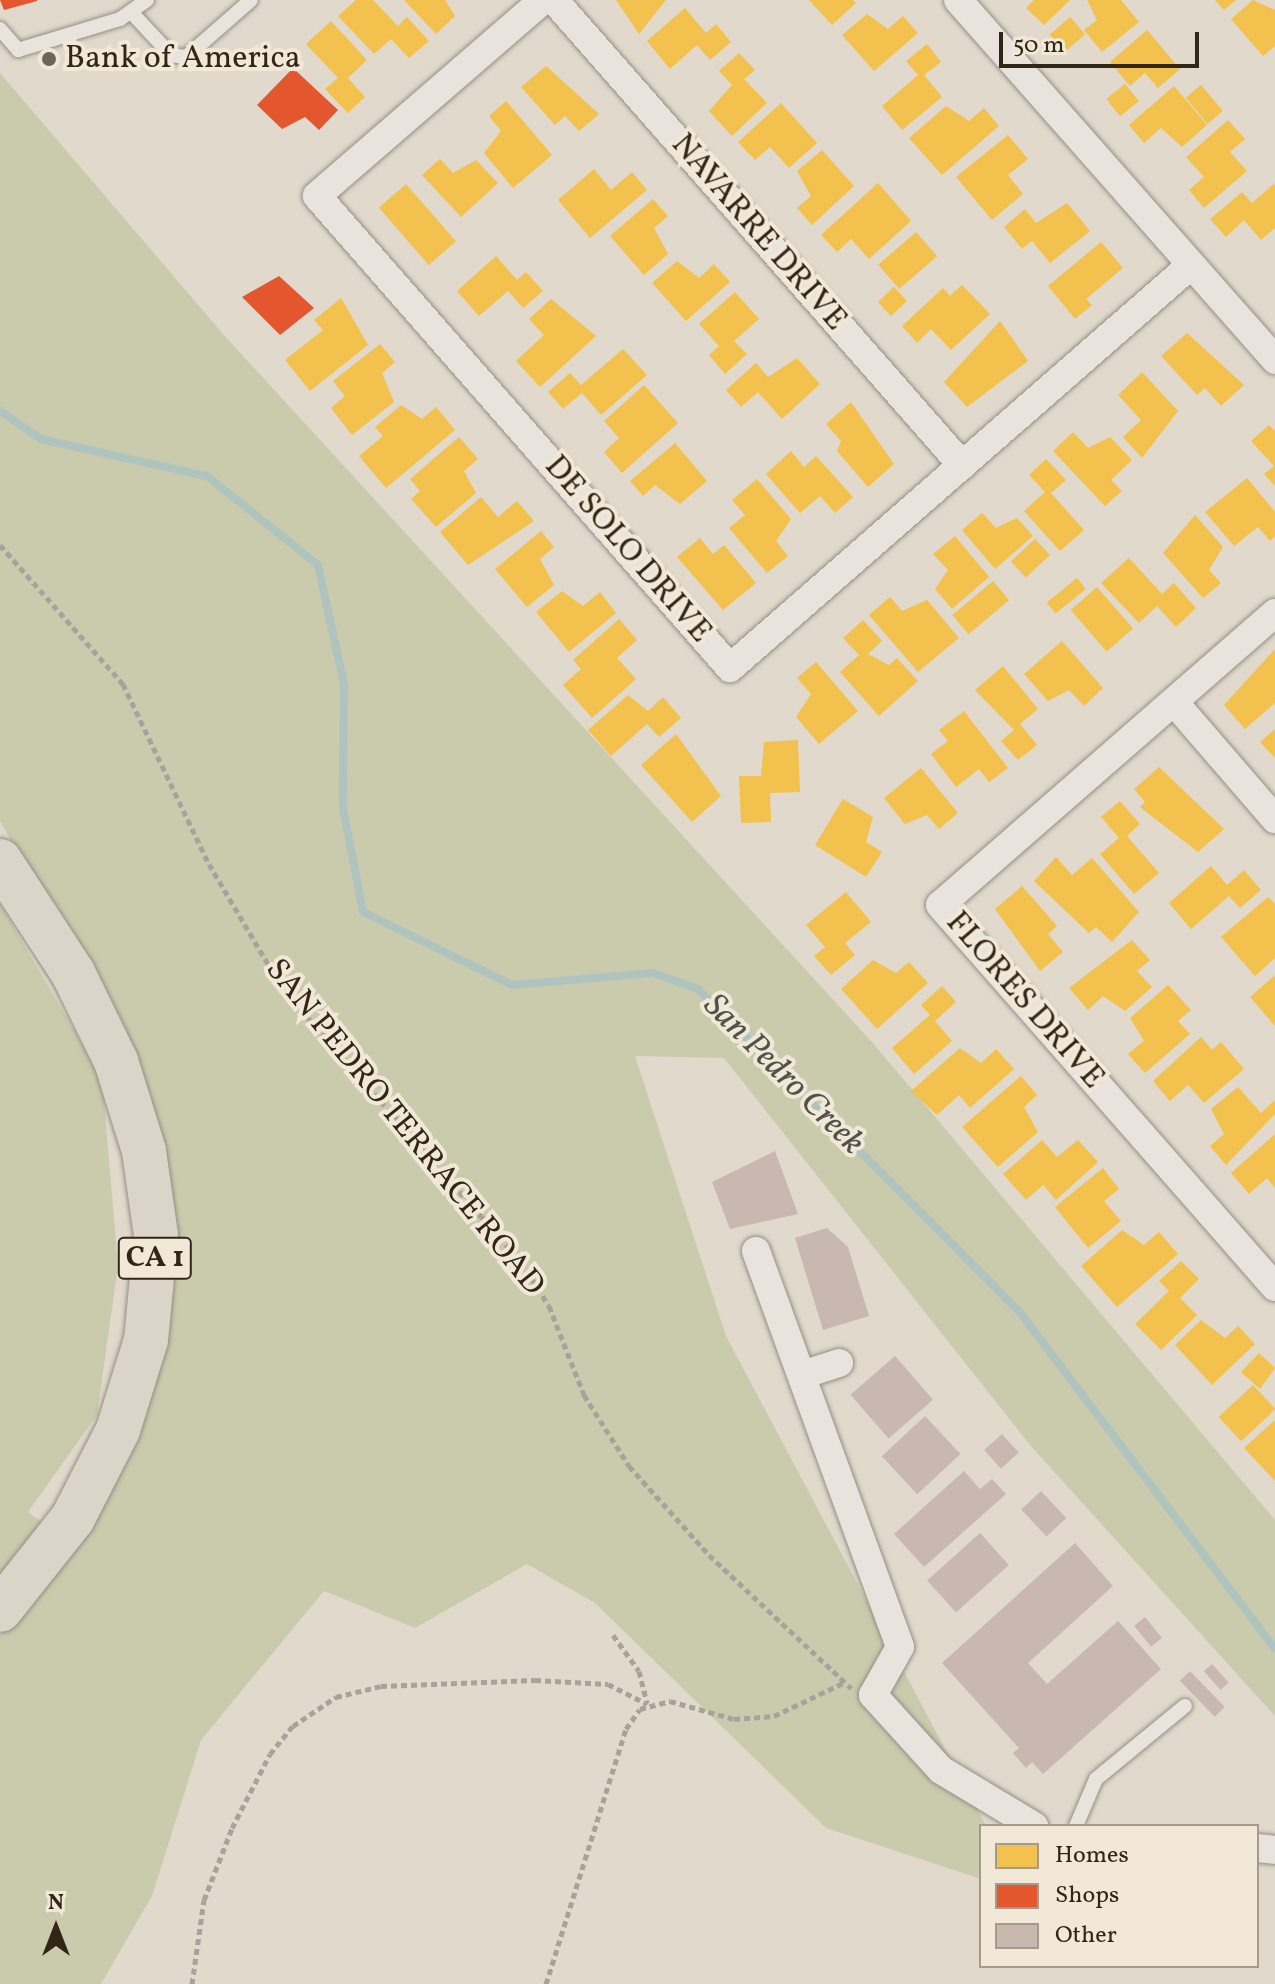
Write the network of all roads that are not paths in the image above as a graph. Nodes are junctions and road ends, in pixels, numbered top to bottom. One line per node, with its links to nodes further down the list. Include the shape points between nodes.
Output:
1 (147, 0): 6 (lane)
2 (251, 0): 6 (lane, via 186,57 171,55)
3 (543, 0): 10 (street, DE SOLO DRIVE, via 317,196 730,668)
4 (554, 0): 10 (street, NAVARRE DRIVE)
5 (958, 0): 8 (street)
6 (132, 13): 7 (lane, via 18,50)
7 (0, 29)
8 (1191, 265): 9 (street); 10 (street, DE SOLO DRIVE)
9 (1275, 360)
10 (962, 465)
11 (1275, 613): 12 (street, FLORES DRIVE)
12 (1174, 702): 13 (street); 16 (street, FLORES DRIVE, via 940,905)
13 (1275, 819)
14 (0, 861): 19 (highway, CA 1, via 73,973 116,1061 144,1151 156,1235 146,1340 118,1430 67,1526)
15 (756, 1251): 18 (street)
16 (1275, 1287)
17 (839, 1363): 18 (street)
18 (802, 1375): 21 (street, via 900,1647 874,1684 886,1709 941,1770)
19 (0, 1610)
20 (1185, 1706): 22 (lane, via 1096,1779)
21 (1031, 1824)
22 (1077, 1824)

